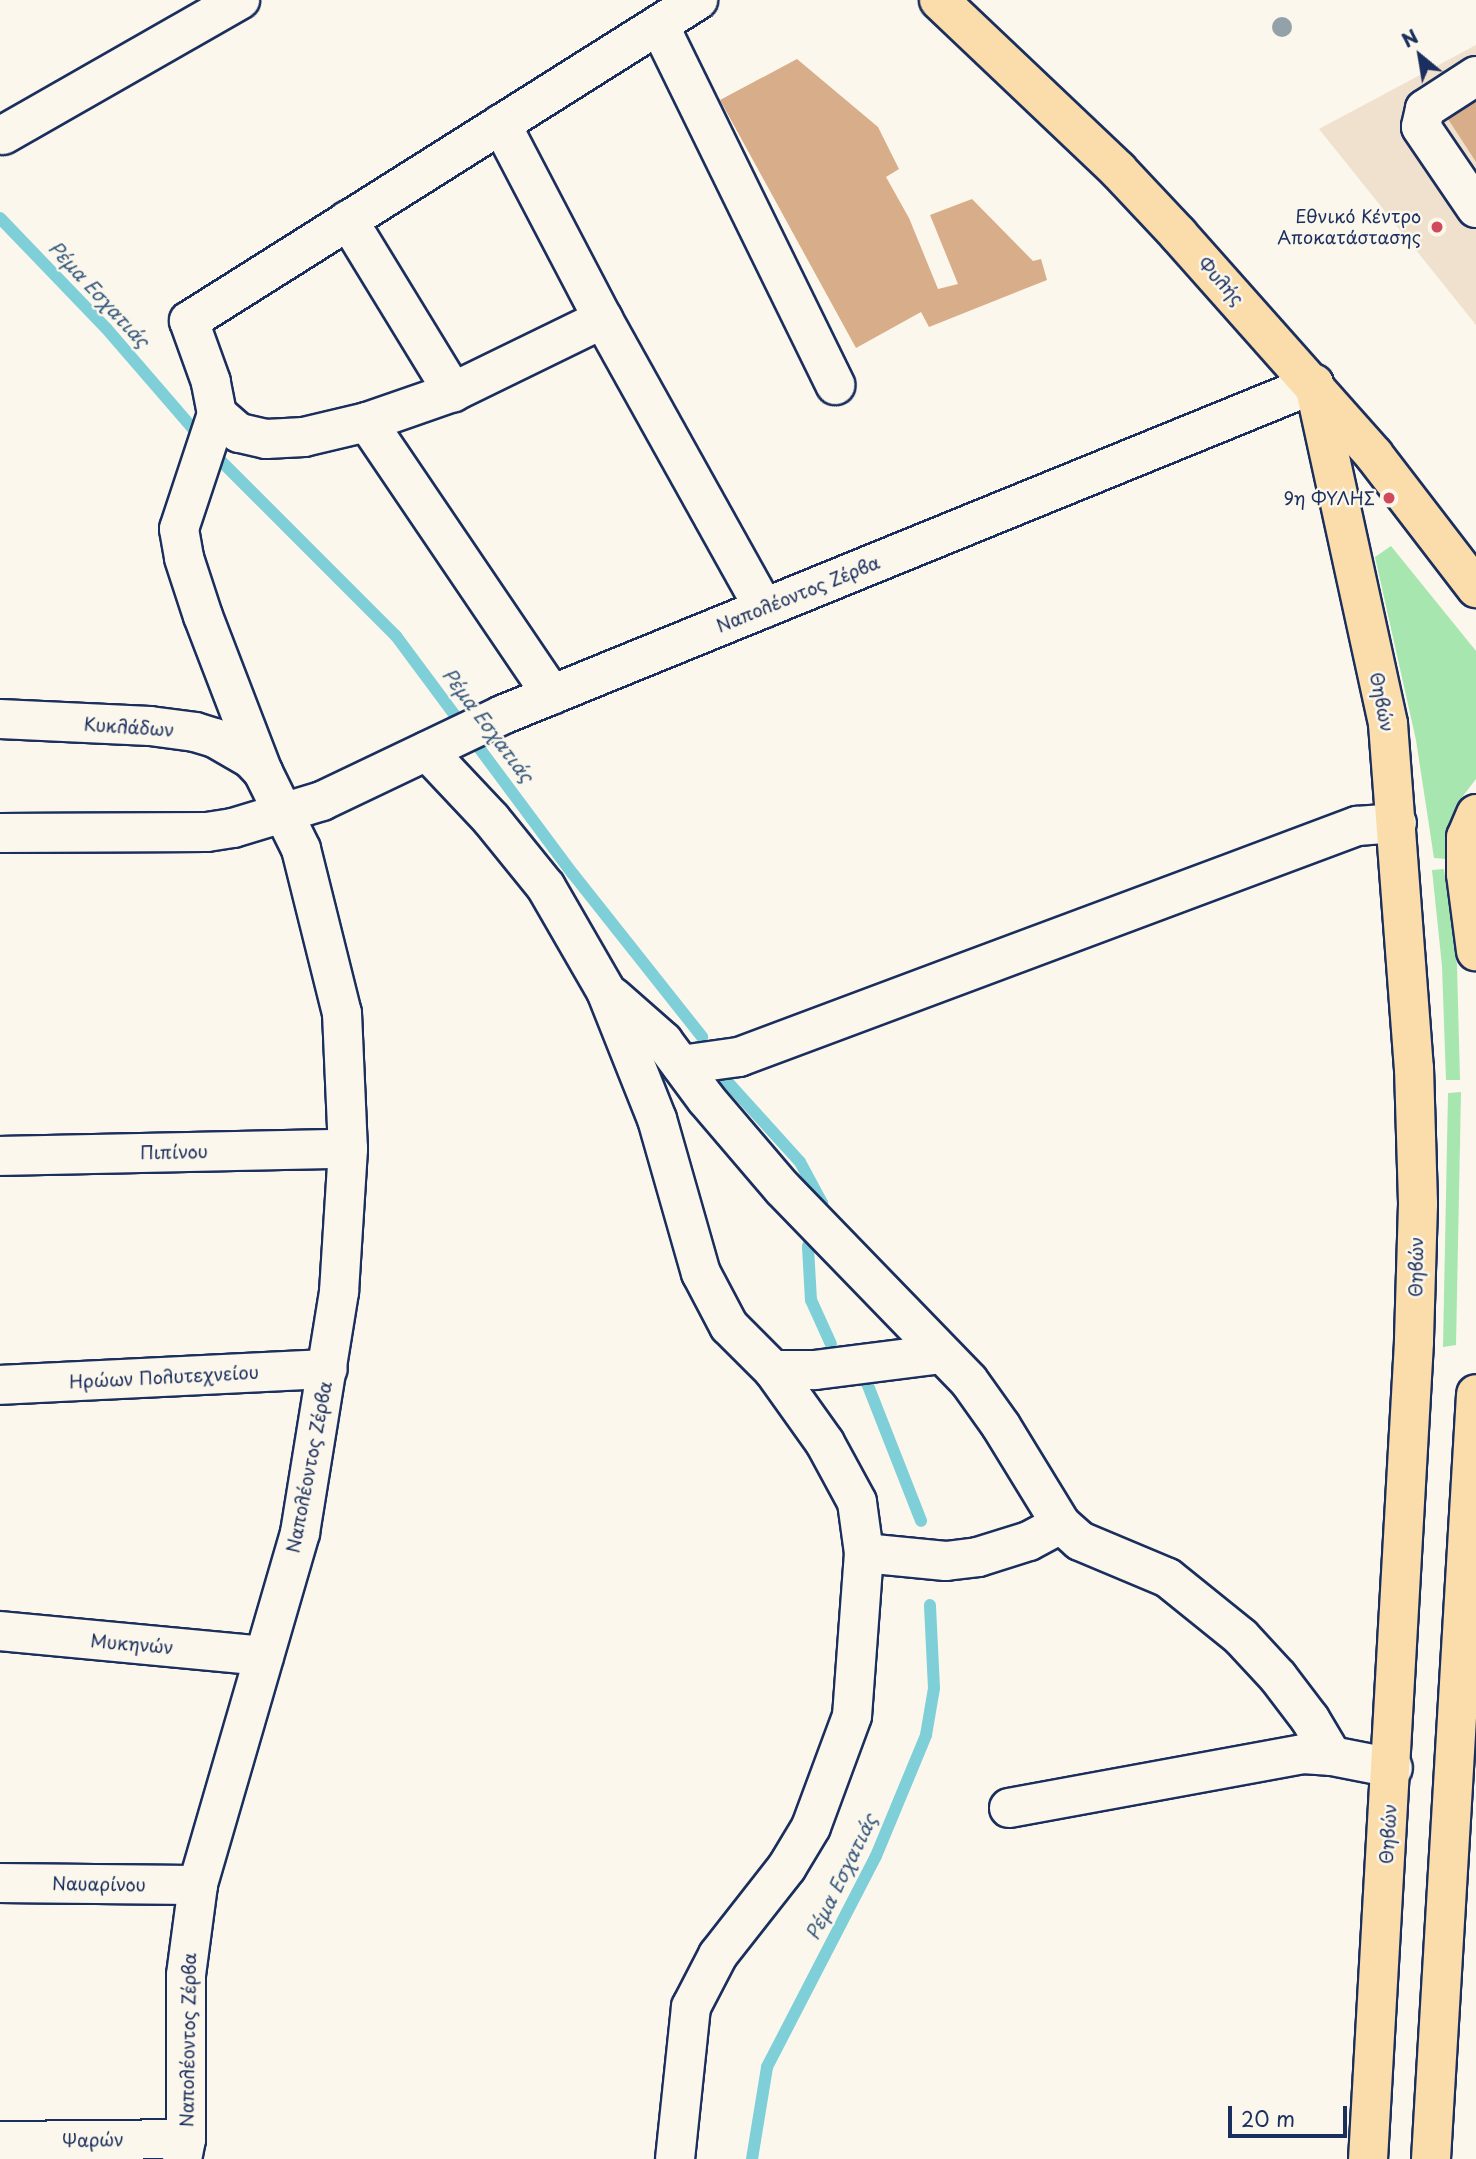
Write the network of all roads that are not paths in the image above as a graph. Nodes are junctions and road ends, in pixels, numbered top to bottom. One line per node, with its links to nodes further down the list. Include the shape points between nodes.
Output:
1 (240, 0): 7 (street)
2 (698, 0): 4 (street)
3 (939, 0): 11 (main road, Φυλής, via 1118,170)
4 (659, 25): 6 (street); 12 (street)
5 (1476, 76): 8 (street, via 1425,109 1421,127)
6 (501, 124): 9 (street); 10 (street)
7 (3, 135)
8 (1476, 208)
9 (348, 220): 13 (street); 14 (street, via 188,321 211,382)
10 (603, 318): 13 (street); 17 (street)
11 (1314, 384): 16 (main road, Φυλής); 17 (street, Ναπολέοντος Ζέρβα); 24 (main road, Θηβών, via 1388,724)
12 (835, 385)
13 (453, 392): 15 (street)
14 (217, 414): 15 (street, via 239,433 267,439 304,437); 21 (street, Ναπολέοντος Ζέρβα, via 179,529 203,616)
15 (367, 422): 18 (street)
16 (1476, 588)
17 (764, 608): 18 (street, Ναπολέοντος Ζέρβα)
18 (552, 695): 20 (street, Ναπολέοντος Ζέρβα)
19 (0, 719): 21 (street, Κυκλάδων, via 195,732 215,738)
20 (435, 748): 22 (street, Ναπολέοντος Ζέρβα, via 348,791); 27 (street, via 546,887)
21 (257, 765): 22 (street, Ναπολέοντος Ζέρβα)
22 (286, 813): 25 (street, via 233,828 184,834); 29 (street, Ναπολέοντος Ζέρβα, via 301,849 342,1013)
23 (1476, 814): 26 (main road, via 1466,837 1466,874)
24 (1397, 823): 28 (street, via 1357,826 739,1057); 42 (main road, Θηβών, via 1418,1204)
25 (0, 833)
26 (1476, 951)
27 (606, 991): 28 (street, via 663,1041); 33 (street, via 657,1119 701,1273 729,1326)
28 (681, 1065): 31 (street, via 783,1189)
29 (348, 1149): 30 (street, Πιπίνου); 32 (street, Ναπολέοντος Ζέρβα, via 339,1292)
30 (0, 1156)
31 (941, 1354): 33 (street, via 815,1370); 36 (street, via 969,1381 1001,1426)
32 (328, 1369): 34 (street, Ηρώων Πολυτεχνείου); 39 (street, Ναπολέοντος Ζέρβα, via 300,1533)
33 (773, 1370): 37 (street, via 825,1443 857,1502)
34 (0, 1385)
35 (1476, 1394): 41 (main road)
36 (1061, 1524): 37 (street, via 1028,1541 978,1557 946,1561); 40 (street, via 1080,1541 1168,1578 1241,1637 1279,1677)
37 (864, 1553): 48 (street, via 852,1716 811,1827 787,1867 718,1955 691,2007)
38 (0, 1631): 39 (street, Μυκηνών)
39 (264, 1656): 45 (street, Ναπολέοντος Ζέρβα)
40 (1332, 1756): 42 (street); 43 (street, via 1303,1755)
41 (1466, 1758): 50 (main road)
42 (1392, 1768): 49 (main road, Θηβών)
43 (1009, 1808)
44 (0, 1883): 45 (street, Ναυαρίνου)
45 (198, 1885): 47 (street, Ναπολέοντος Ζέρβα, via 186,1975)
46 (0, 2141): 47 (street, Ψαρών)
47 (184, 2149)
48 (675, 2159)
49 (1368, 2159)
50 (1432, 2159)

